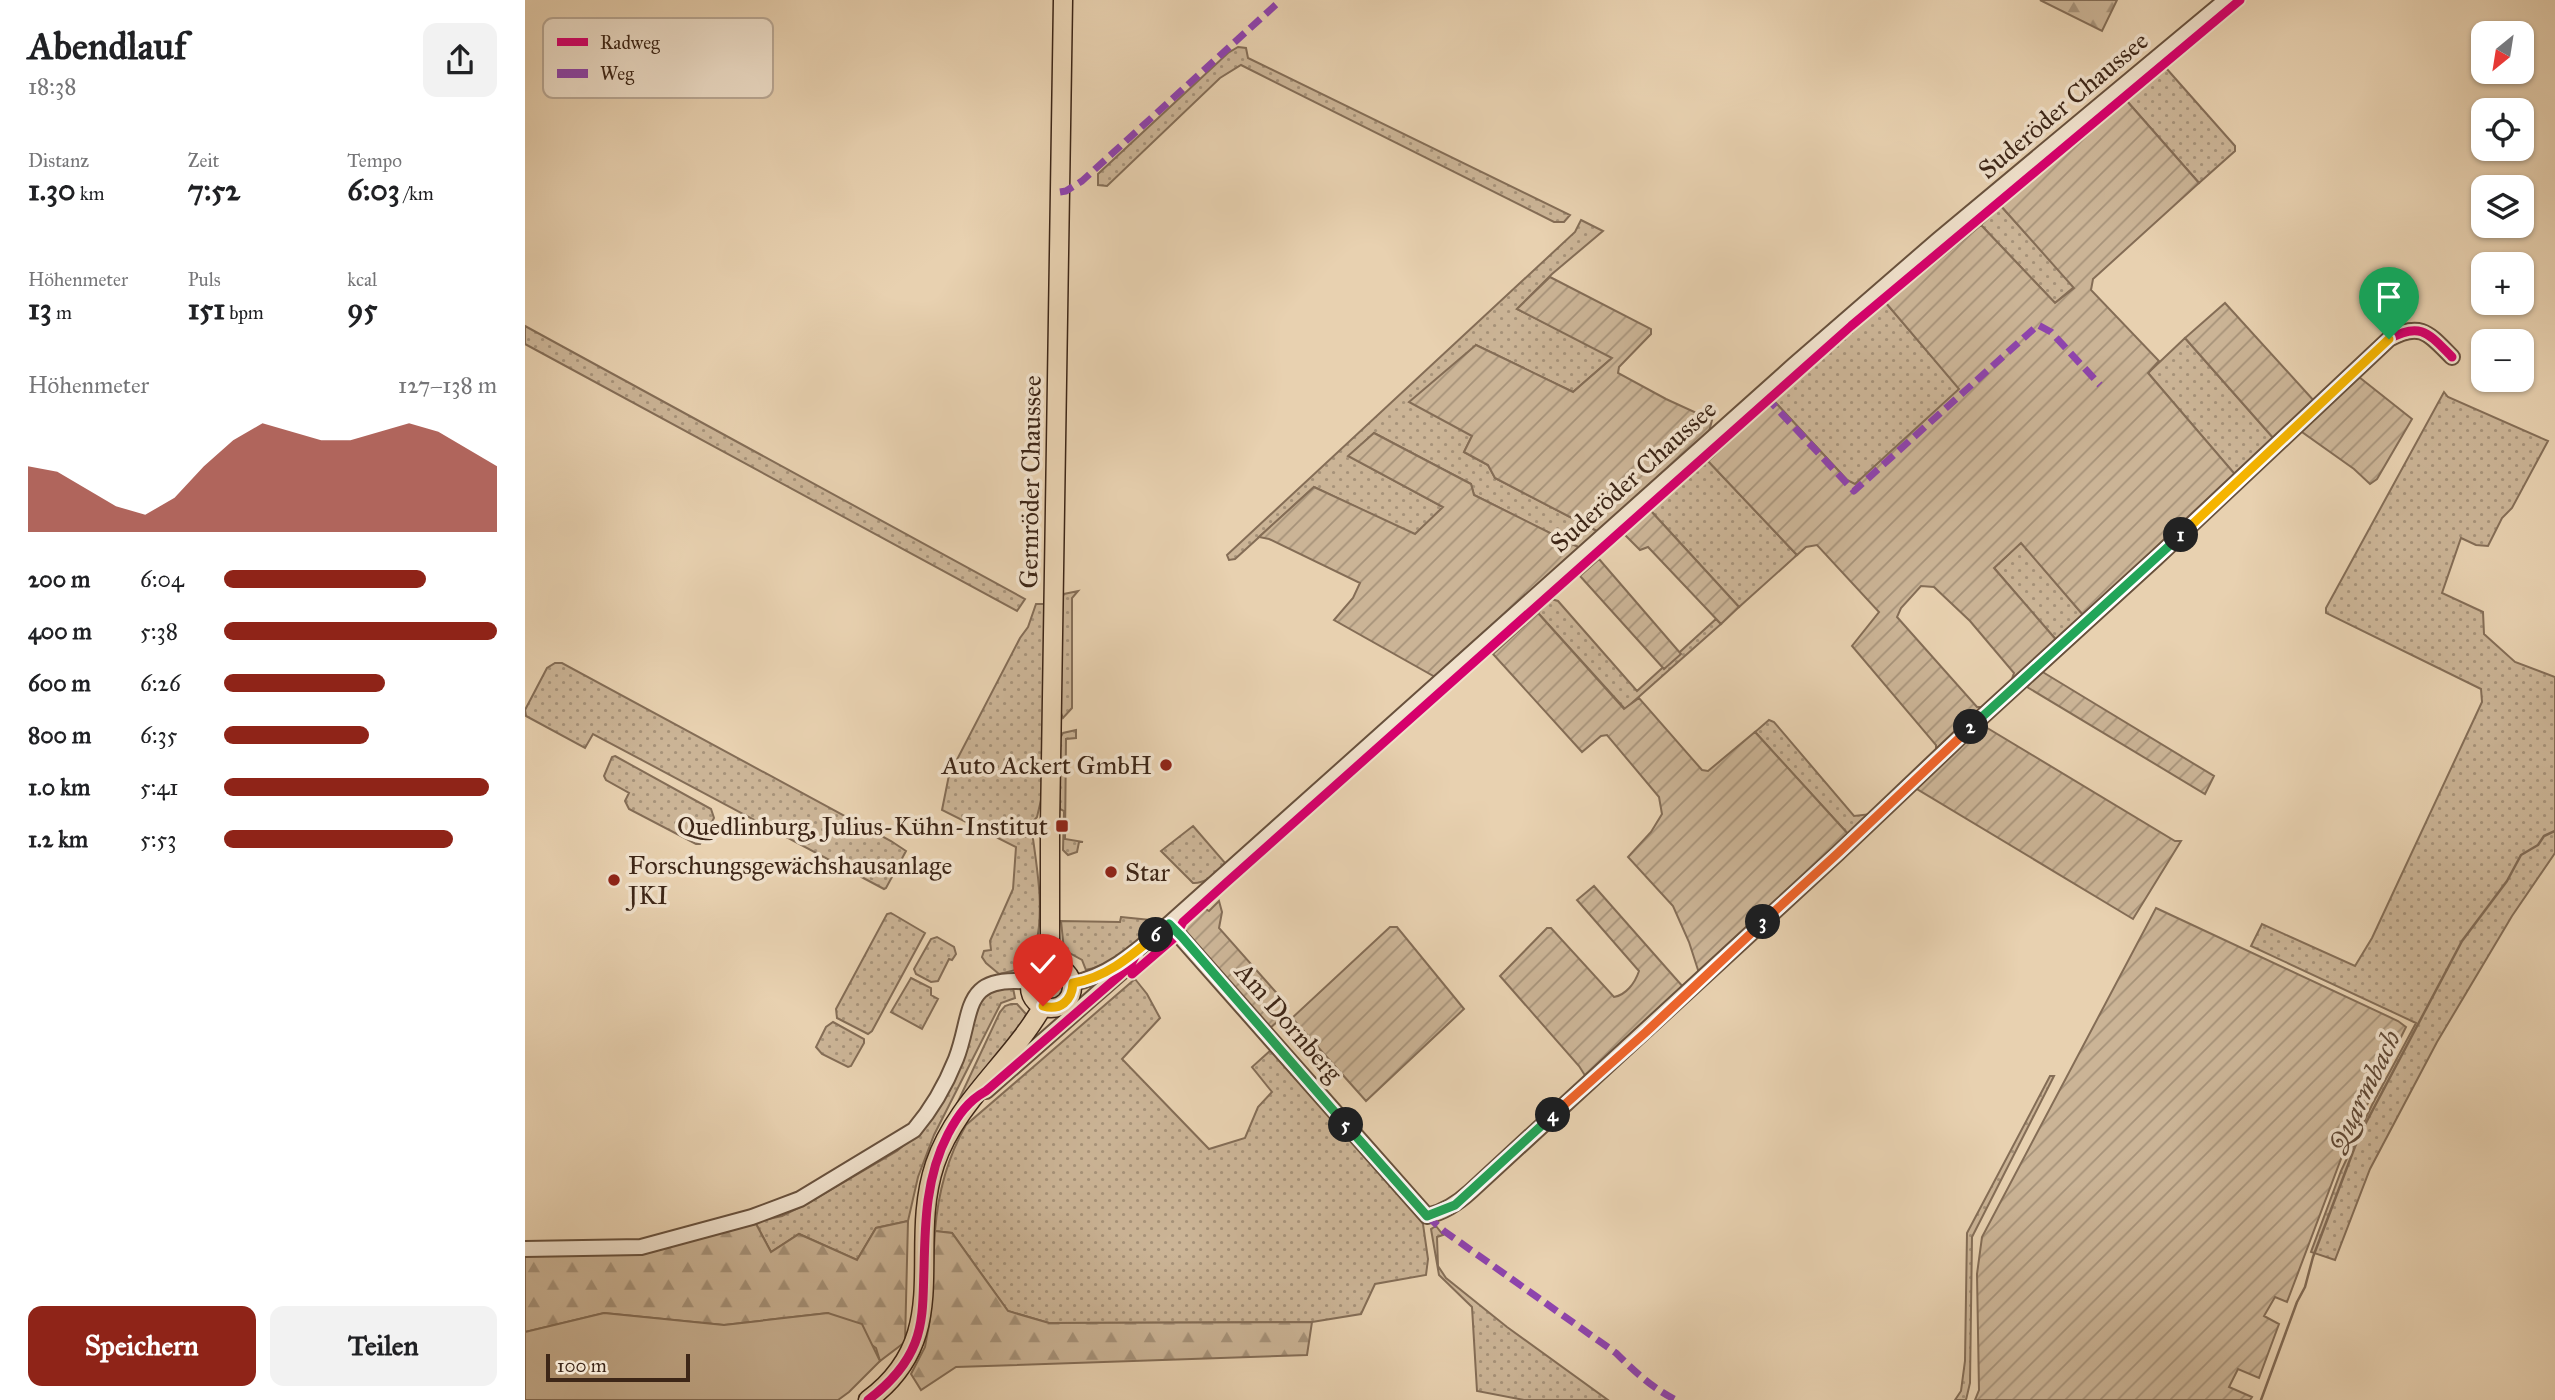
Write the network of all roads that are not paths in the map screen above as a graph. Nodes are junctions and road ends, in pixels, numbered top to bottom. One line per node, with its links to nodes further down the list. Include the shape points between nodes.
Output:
1 (1063, 0): 6 (main road, Gernröder Chaussee)
2 (2226, 0): 4 (street, Suderöder Chaussee, via 1794,365)
3 (2452, 357): 4 (street, Am Dornberg, via 2418,330 2406,329 2389,339 1455,1205 1427,1216)
4 (1169, 924): 5 (street, Suderöder Chaussee)
5 (1139, 948): 8 (street, Suderöder Chaussee, via 1117,966); 10 (street, via 1131,966)
6 (1050, 965): 7 (main road, via 1037,971); 8 (main road, via 1064,969)
7 (1030, 982): 9 (main road, via 1032,995); 11 (street, via 1010,980 988,986 972,1001 955,1060 914,1130 800,1199 641,1247)
8 (1073, 983): 9 (main road, via 1063,1005)
9 (1043, 1006): 10 (main road, via 1016,1047)
10 (970, 1100): 12 (main road, via 946,1138 931,1179 923,1311 915,1343 901,1369)
11 (525, 1249)
12 (868, 1400)

